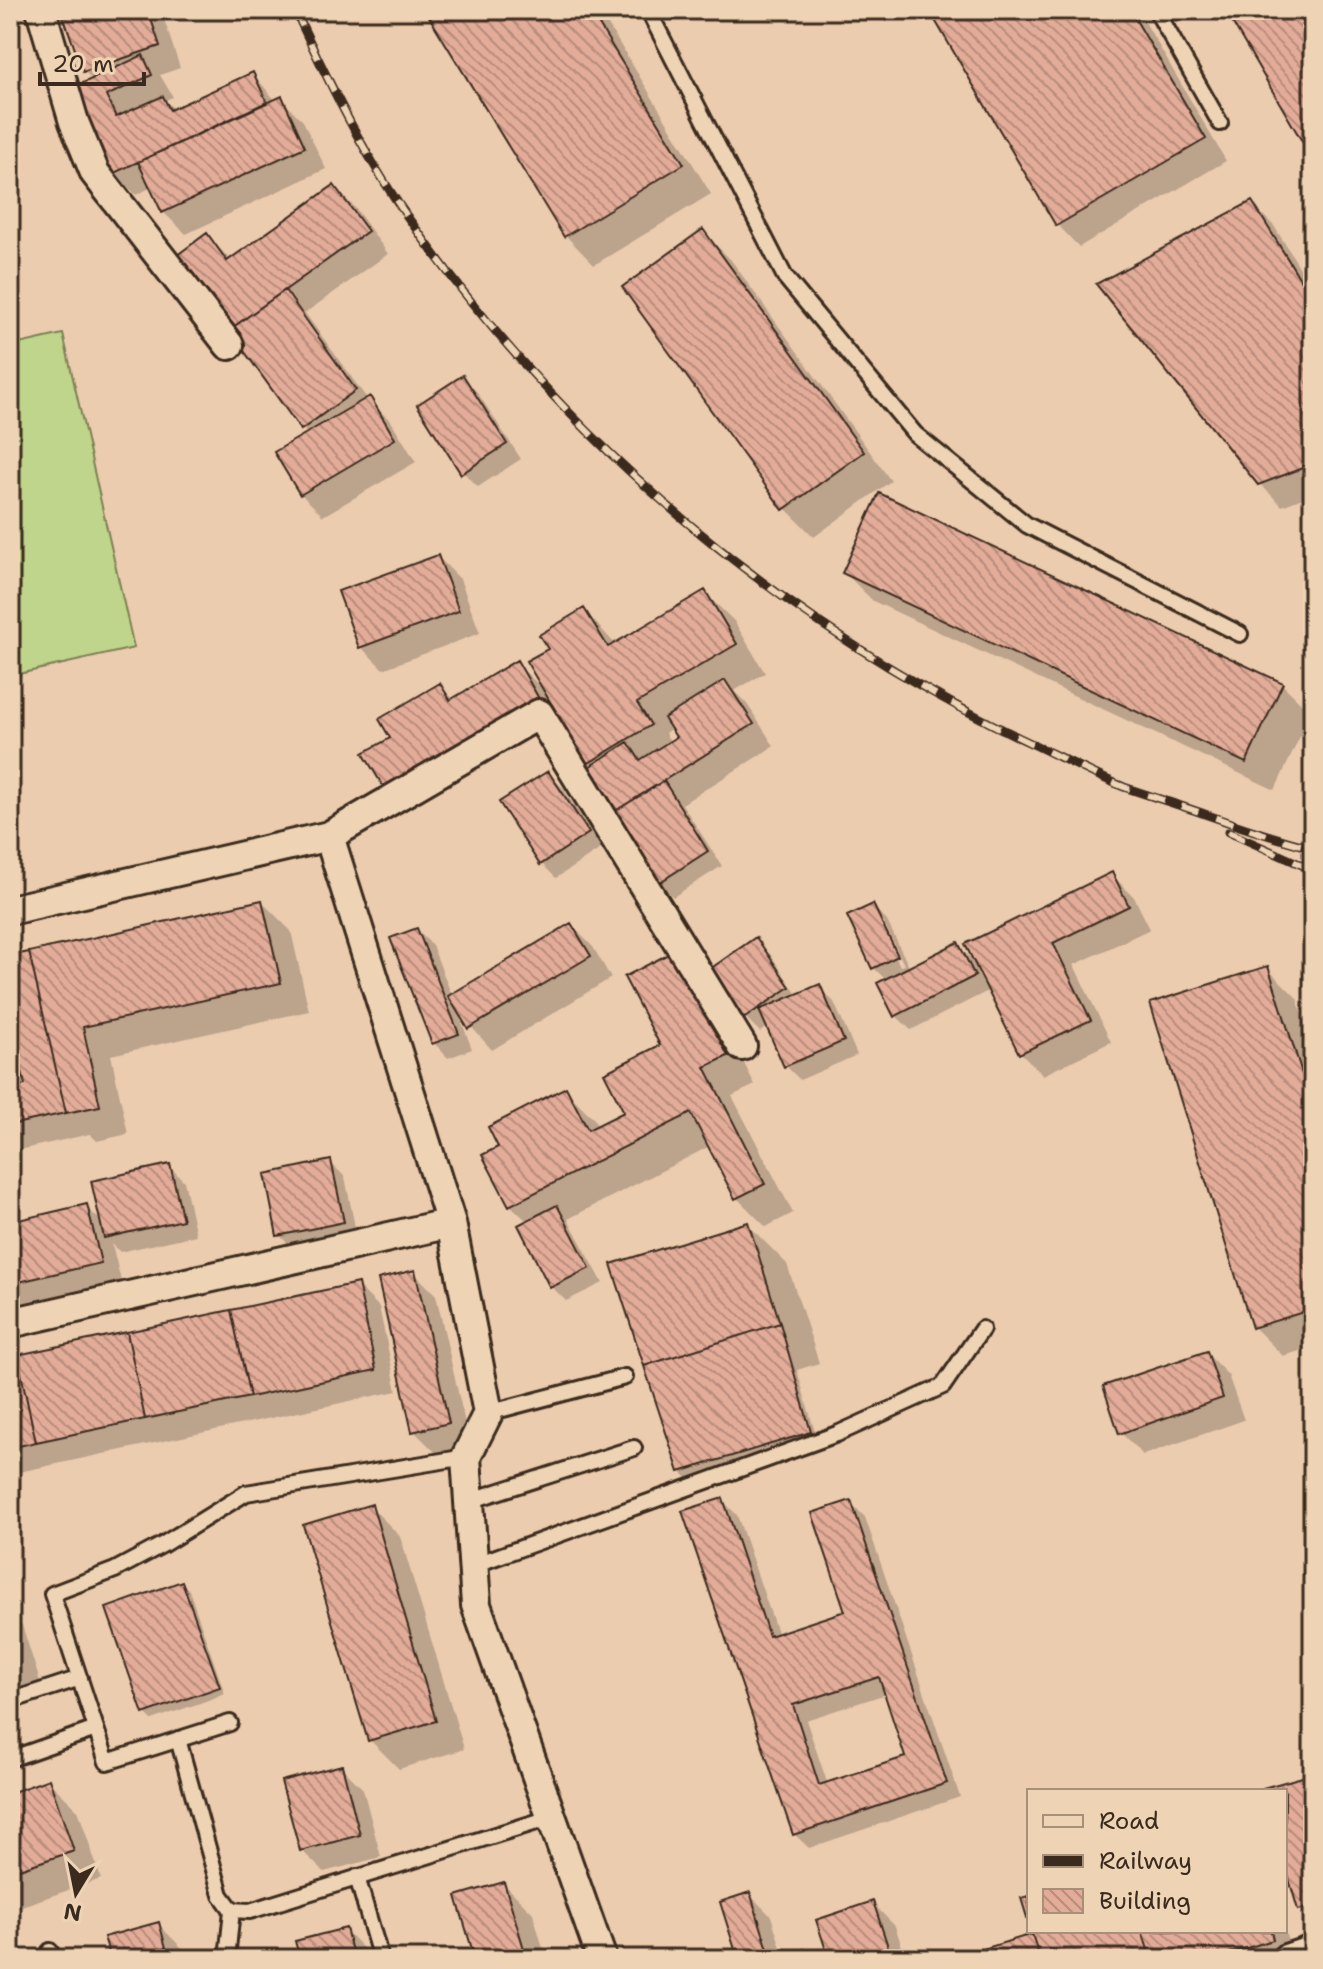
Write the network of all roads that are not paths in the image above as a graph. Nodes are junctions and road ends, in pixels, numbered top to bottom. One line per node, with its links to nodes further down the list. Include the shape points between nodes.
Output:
1 (41, 10): 5 (street, via 95,173)
2 (648, 10): 6 (lane, via 785,277 915,434 1027,525)
3 (1156, 10): 4 (lane)
4 (1220, 123)
5 (229, 345)
6 (1240, 634)
7 (329, 836): 8 (street); 9 (street, via 539,714); 10 (street)
8 (10, 910)
9 (742, 1046)
10 (451, 1223): 11 (street); 14 (street)
11 (10, 1323)
12 (982, 1329): 18 (lane, via 943,1386 837,1434)
13 (625, 1377): 14 (lane)
14 (488, 1413): 16 (street)
15 (634, 1448): 17 (lane)
16 (466, 1457): 17 (street); 19 (lane, via 246,1493 115,1570 52,1594)
17 (469, 1501): 18 (street)
18 (474, 1565): 25 (street, via 476,1605)
19 (80, 1678): 20 (lane); 22 (lane)
20 (10, 1701)
21 (230, 1723): 23 (lane)
22 (96, 1729): 23 (lane, via 107,1762); 24 (lane)
23 (178, 1739): 27 (lane, via 221,1895)
24 (10, 1759)
25 (553, 1817): 26 (lane); 31 (street)
26 (357, 1877): 27 (lane, via 250,1911); 30 (lane)
27 (232, 1910): 29 (lane)
28 (1313, 1950): 32 (street)
29 (227, 1959)
30 (381, 1959)
31 (602, 1959)
32 (1286, 1959)

